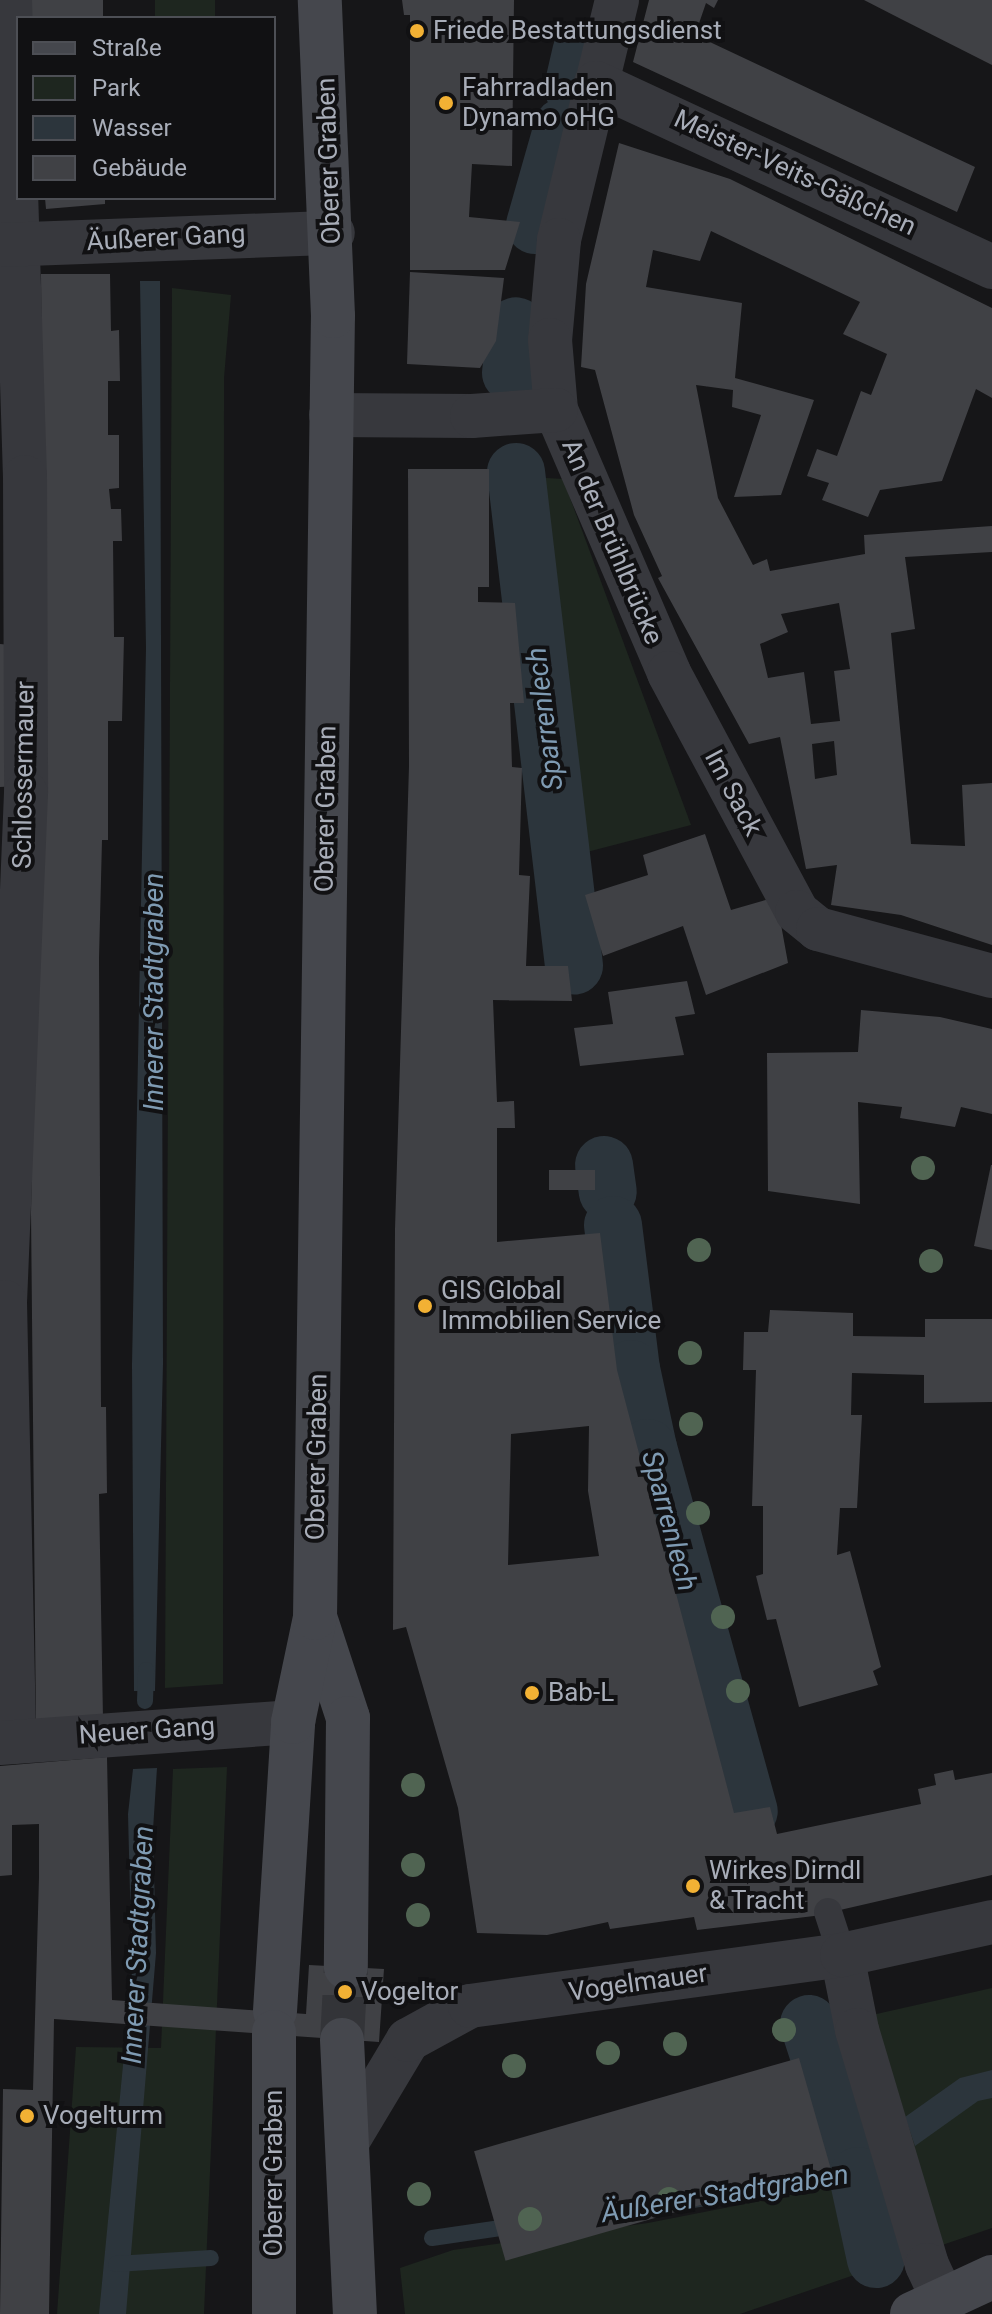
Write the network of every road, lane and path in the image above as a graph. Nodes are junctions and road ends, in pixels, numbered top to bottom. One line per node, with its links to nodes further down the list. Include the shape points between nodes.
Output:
1 (10, 0): 6 (street, Schlossermauer)
2 (320, 0): 5 (street, Oberer Graben)
3 (617, 0): 4 (street, An der Brühlbrücke)
4 (596, 83): 7 (street, Meister-Veits-Gäßchen); 8 (street, An der Brühlbrücke, via 565,203)
5 (333, 233): 6 (street, Äußerer Gang); 9 (street, Oberer Graben)
6 (10, 245): 11 (street, Schlossermauer)
7 (992, 267)
8 (543, 412): 9 (street); 10 (street, An der Brühlbrücke)
9 (331, 415): 13 (street, Oberer Graben)
10 (669, 673): 12 (street, Im Sack, via 797,912 818,929)
11 (13, 795): 15 (street, Schlossermauer, via 5,1302)
12 (992, 976)
13 (315, 1618): 14 (street, Oberer Graben); 19 (street, Oberer Graben, via 348,1718)
14 (293, 1722): 15 (street, Neuer Gang); 24 (street, Oberer Graben, via 275,2022)
15 (7, 1742)
16 (828, 1912): 18 (lane)
17 (992, 1922): 18 (street, Vogelmauer)
18 (842, 1955): 21 (street, Vogelmauer, via 470,2006 408,2040); 23 (street, via 857,2030 902,2176)
19 (346, 1967)
20 (342, 2040): 21 (street)
21 (347, 2142): 25 (street)
22 (992, 2277): 23 (street)
23 (927, 2305)
24 (274, 2314)
25 (355, 2314)

